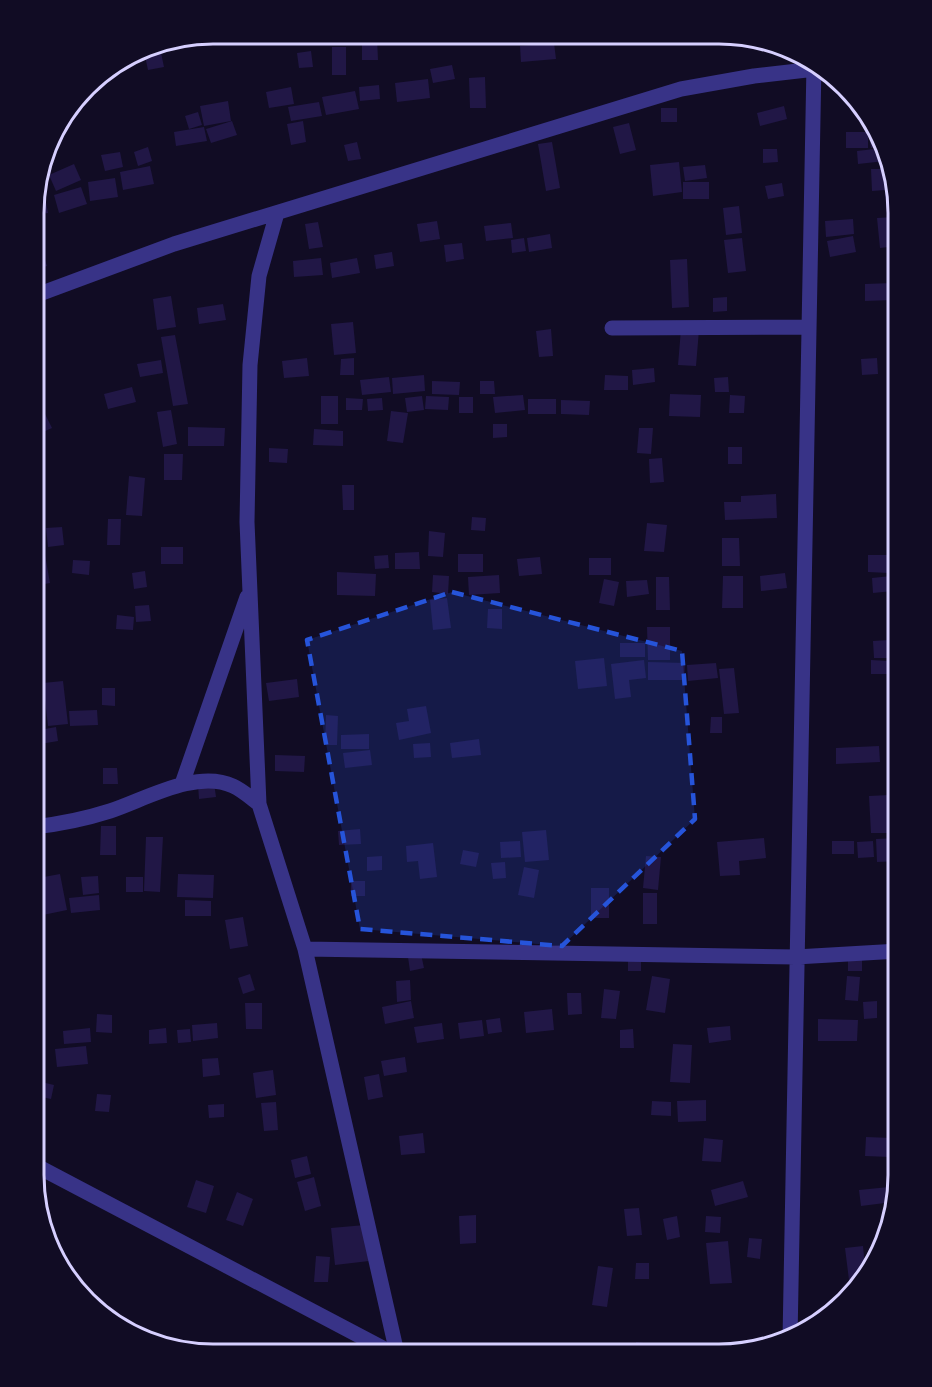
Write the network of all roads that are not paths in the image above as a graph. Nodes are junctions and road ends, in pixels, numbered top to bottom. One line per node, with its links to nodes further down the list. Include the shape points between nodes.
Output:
1 (808, 68): 3 (street, via 681,89)
2 (818, 75): 5 (street)
3 (277, 213): 4 (street, via 174,244); 7 (street, via 259,276 250,365 246,522)
4 (44, 292)
5 (809, 327): 6 (street); 13 (street)
6 (612, 328)
7 (250, 588): 8 (street); 9 (street)
8 (182, 784): 9 (street, via 232,785); 10 (street, via 111,811)
9 (259, 804): 11 (street)
10 (44, 826)
11 (305, 949): 13 (street); 17 (street)
12 (888, 952): 13 (street)
13 (796, 957): 15 (street)
14 (44, 1170): 16 (street)
15 (790, 1328)
16 (375, 1344)
17 (395, 1344)

